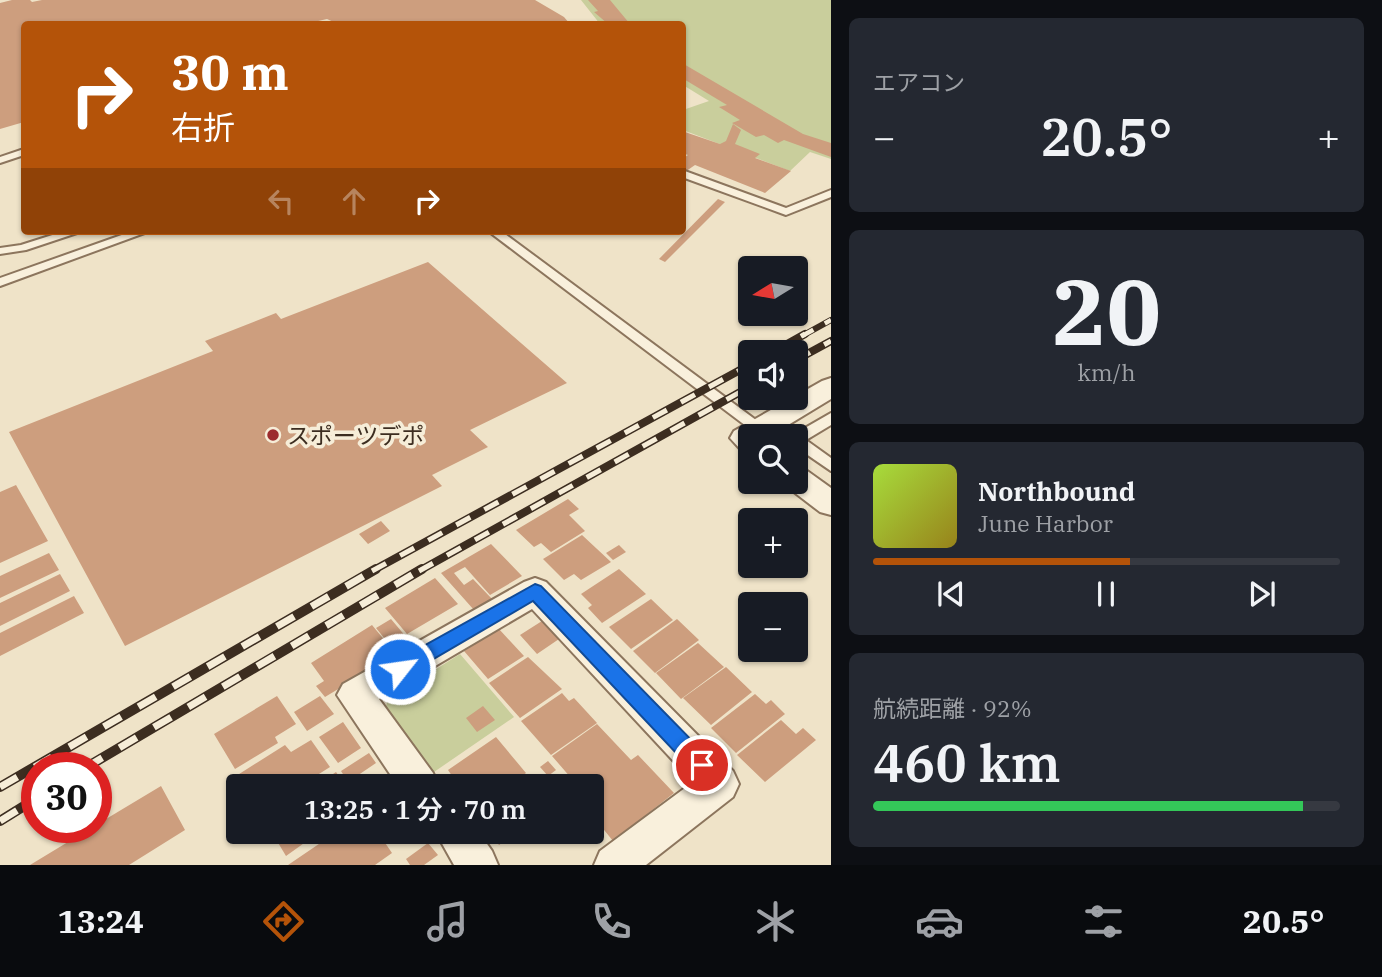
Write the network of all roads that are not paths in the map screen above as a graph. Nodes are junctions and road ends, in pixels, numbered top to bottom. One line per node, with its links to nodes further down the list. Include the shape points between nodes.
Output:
1 (21, 153): 2 (lane)
2 (0, 160)
3 (686, 174): 4 (lane, via 786,212)
4 (831, 193)
5 (64, 235): 8 (lane)
6 (133, 235): 9 (lane)
7 (499, 235): 12 (lane)
8 (0, 251)
9 (0, 282)
10 (831, 387): 13 (street)
11 (831, 418): 14 (lane)
12 (740, 424)
13 (774, 424)
14 (808, 432)
15 (808, 448): 16 (lane)
16 (831, 466)
17 (808, 487): 18 (street)
18 (831, 504)
19 (411, 774): 22 (street, via 355,695 535,591 720,784)
20 (463, 844): 21 (street)
21 (478, 865)
22 (614, 865)

